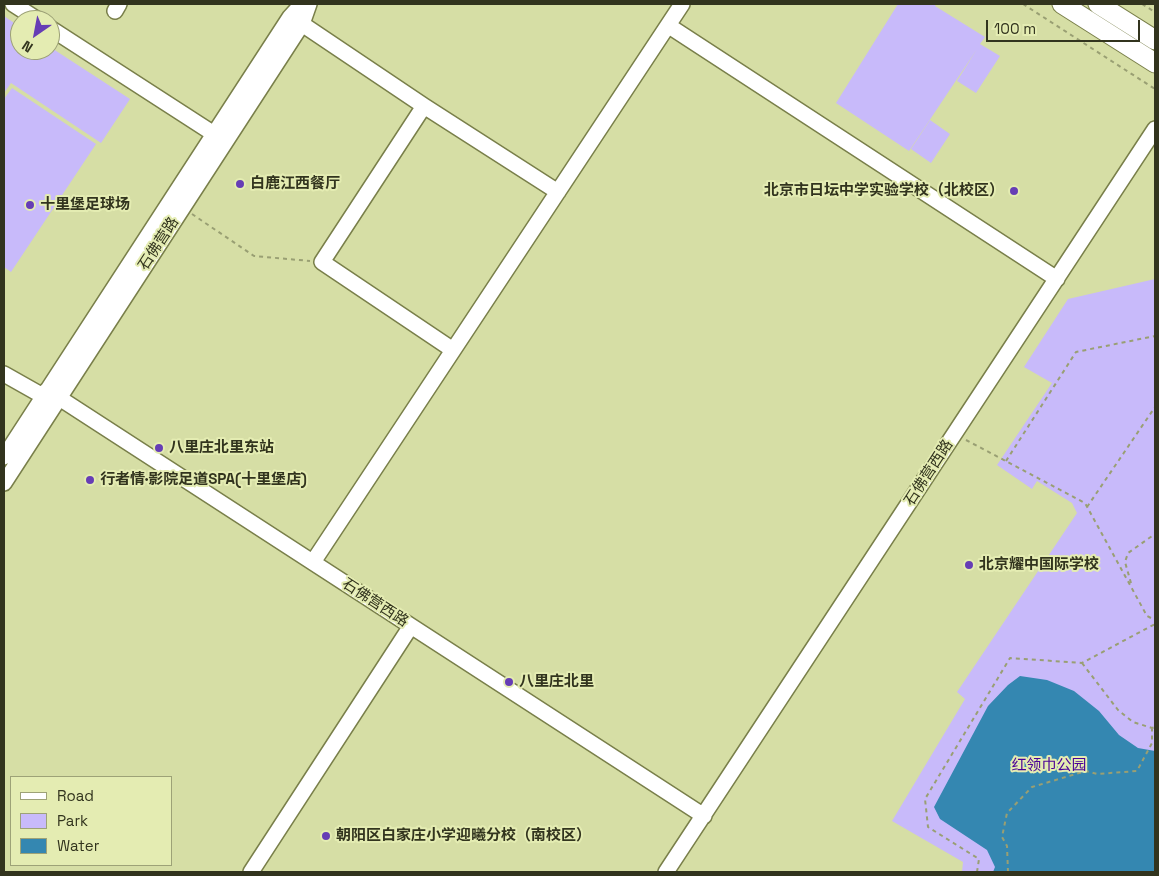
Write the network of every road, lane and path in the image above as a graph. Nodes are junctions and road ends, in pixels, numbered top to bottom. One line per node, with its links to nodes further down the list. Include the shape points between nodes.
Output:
1 (302, 4): 17 (street, 石佛营路, via 290,17)
2 (309, 4): 9 (street, 石佛营路)
3 (682, 4): 10 (street)
4 (1023, 4): 14 (path)
5 (1062, 4): 13 (main road)
6 (1098, 4): 12 (main road)
7 (1142, 4): 8 (path)
8 (1155, 12)
9 (302, 24): 15 (street); 19 (street, 石佛营路)
10 (669, 26): 18 (street); 21 (street)
11 (60, 34): 17 (street)
12 (1155, 40)
13 (1155, 63)
14 (1155, 89)
15 (424, 106): 18 (street); 20 (street)
16 (1155, 129): 21 (street, 石佛营西路)
17 (214, 134): 25 (street, 石佛营路)
18 (558, 192): 23 (street)
19 (182, 207): 20 (path, via 254,256); 25 (street, 石佛营路)
20 (322, 262): 23 (street)
21 (1057, 279): 27 (street, 石佛营西路)
22 (1155, 336): 29 (path, via 1076,352)
23 (453, 350): 33 (street)
24 (4, 374): 25 (street, 石佛营西路)
25 (50, 395): 28 (street, 石佛营路); 30 (street, 石佛营路); 33 (street, 石佛营西路)
26 (1155, 407): 31 (path)
27 (955, 434): 29 (path); 40 (street, 石佛营西路)
28 (4, 456)
29 (1006, 461): 31 (path)
30 (4, 483)
31 (1087, 507): 34 (path)
32 (1155, 534): 34 (path, via 1128,553 1125,562)
33 (313, 562): 37 (street, 石佛营西路)
34 (1138, 599): 35 (path, via 1147,616)
35 (1155, 620)
36 (1155, 624): 38 (path)
37 (411, 626): 40 (street, 石佛营西路); 41 (street)
38 (1082, 663): 39 (path, via 1118,710 1133,722); 43 (path, via 1010,658 925,799 928,826 979,859)
39 (1154, 727): 44 (path, via 1152,743 1137,771 1097,774 1086,771 1032,787 1007,814 1002,836 1008,846)
40 (704, 816): 42 (street, 石佛营西路)
41 (252, 872)
42 (666, 872)
43 (977, 872)
44 (1008, 872)

